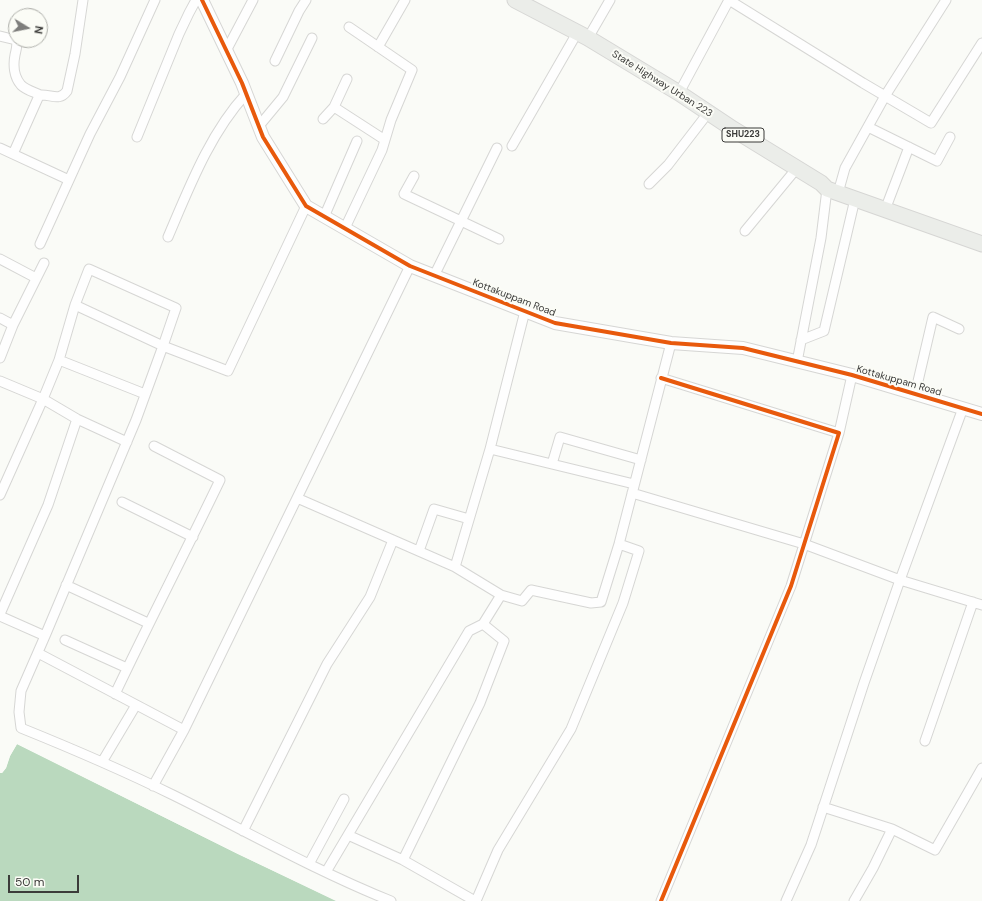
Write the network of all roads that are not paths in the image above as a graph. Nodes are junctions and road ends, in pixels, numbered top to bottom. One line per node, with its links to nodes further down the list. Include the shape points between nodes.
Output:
1 (83, 0): 22 (street, via 67,91 59,97)
2 (155, 0): 40 (street)
3 (196, 0): 29 (street, via 182,27)
4 (202, 0): 17 (street, Kottakuppam Road)
5 (253, 0): 17 (street)
6 (306, 0): 18 (street)
7 (405, 0): 16 (street)
8 (515, 0): 13 (main road, State Highway Urban 223 / SHU223)
9 (610, 0): 13 (street)
10 (946, 0): 23 (street)
11 (349, 27): 16 (street)
12 (0, 36): 22 (street, via 16,40 14,70 18,80 21,85)
13 (582, 36): 20 (main road, State Highway Urban 223 / SHU223); 33 (street)
14 (312, 38): 27 (street, via 283,97)
15 (982, 43): 23 (street, via 931,123)
16 (378, 47): 31 (street, via 412,70)
17 (226, 51): 21 (street, Kottakuppam Road)
18 (275, 61)
19 (347, 79): 24 (street)
20 (679, 93): 23 (street, via 729,0); 25 (main road, State Highway Urban 223 / SHU223)
21 (246, 94): 27 (street, Kottakuppam Road); 50 (street, via 222,125 205,155)
22 (40, 95): 37 (street)
23 (885, 96): 28 (street)
24 (334, 107): 26 (street); 31 (street)
25 (708, 112): 38 (main road, State Highway Urban 223 / SHU223); 41 (street, via 668,165)
26 (323, 119)
27 (259, 126): 44 (street, Kottakuppam Road, via 263,137)
28 (868, 127): 34 (street); 42 (street)
29 (137, 137)
30 (950, 137): 34 (street, via 937,161)
31 (385, 140): 48 (street)
32 (358, 141): 46 (street)
33 (512, 146)
34 (909, 147): 45 (street)
35 (497, 148): 47 (street)
36 (1, 151): 37 (street)
37 (13, 154): 40 (street)
38 (797, 168): 42 (main road, State Highway Urban 223 / SHU223); 49 (street)
39 (414, 176): 47 (street, via 404,194)
40 (69, 180): 52 (street)
41 (649, 184)
42 (832, 191): 43 (main road, State Highway Urban 223 / SHU223); 64 (street, via 820,238)
43 (855, 199): 45 (main road, State Highway Urban 223 / SHU223); 64 (street, via 824,331)
44 (306, 206): 46 (street, Kottakuppam Road); 66 (street, via 228,371)
45 (886, 210): 53 (main road, State Highway Urban 223 / SHU223)
46 (324, 217): 48 (street, Kottakuppam Road)
47 (461, 220): 51 (street); 57 (street)
48 (345, 228): 56 (street, Kottakuppam Road)
49 (745, 231)
50 (168, 237)
51 (499, 239)
52 (40, 244)
53 (982, 244)
54 (0, 259): 58 (street)
55 (44, 263): 58 (street)
56 (410, 266): 57 (street, Kottakuppam Road); 87 (street)
57 (434, 276): 60 (street, Kottakuppam Road)
58 (36, 278): 62 (street)
59 (75, 305): 66 (street); 66 (street, via 89,269 176,308); 68 (street)
60 (526, 311): 65 (street, Kottakuppam Road, via 555,323); 82 (street)
61 (0, 318): 62 (street)
62 (13, 325): 67 (street)
63 (959, 329): 74 (street, via 933,317)
64 (801, 340): 69 (street)
65 (671, 343): 69 (street, Kottakuppam Road, via 743,348); 71 (street)
66 (163, 346): 73 (street)
67 (0, 358)
68 (59, 360): 73 (street); 75 (street)
69 (797, 362): 70 (street, Kottakuppam Road)
70 (852, 375): 74 (street, Kottakuppam Road); 79 (street)
71 (661, 378): 79 (street); 83 (street)
72 (0, 381): 75 (street)
73 (145, 394): 80 (street)
74 (915, 394): 76 (street, Kottakuppam Road)
75 (43, 399): 78 (street); 86 (street)
76 (963, 408): 77 (street, Kottakuppam Road); 96 (street)
77 (982, 414)
78 (77, 418): 80 (street); 100 (street, via 48,505)
79 (839, 433): 93 (street)
80 (127, 442): 97 (street)
81 (154, 446): 90 (street, via 220,480)
82 (490, 448): 84 (street); 89 (street)
83 (641, 460): 84 (street, via 560,437); 85 (street)
84 (552, 464): 85 (street)
85 (633, 488): 92 (street); 93 (street)
86 (0, 495)
87 (297, 498): 91 (street); 109 (street)
88 (122, 502): 90 (street)
89 (469, 519): 94 (street, via 434,509); 95 (street)
90 (193, 537): 101 (street)
91 (393, 540): 94 (street); 117 (street, via 370,597 327,664)
92 (619, 544): 98 (street, via 601,602 591,603 531,590 522,601); 123 (street, via 639,551 620,610 570,729 498,850)
93 (804, 544): 96 (street); 124 (street, via 791,586)
94 (419, 551): 95 (street)
95 (455, 567): 98 (street)
96 (900, 580): 99 (street); 115 (street)
97 (66, 585): 101 (street); 103 (street)
98 (501, 595): 102 (street)
99 (978, 604): 110 (street)
100 (0, 615): 103 (street)
101 (148, 623): 106 (street)
102 (483, 624): 118 (street, via 469,631); 119 (street, via 504,641 480,703)
103 (45, 636): 105 (street)
104 (65, 640): 106 (street)
105 (38, 653): 107 (street); 111 (street, via 22,691 19,712 21,728)
106 (127, 668): 107 (street)
107 (114, 694): 108 (street)
108 (136, 705): 109 (street); 111 (street)
109 (184, 730): 113 (street)
110 (925, 742)
111 (102, 762): 113 (street)
112 (982, 768): 116 (street, via 935,850)
113 (153, 786): 117 (street)
114 (344, 799): 120 (street)
115 (823, 807): 116 (street); 125 (street, via 811,846)
116 (892, 830): 126 (street)
117 (243, 831): 120 (street)
118 (348, 835): 119 (street); 121 (street)
119 (403, 860): 123 (street)
120 (309, 864): 121 (street)
121 (326, 872): 122 (street)
122 (391, 901)
123 (476, 901)
124 (661, 901)
125 (786, 901)
126 (854, 901)

